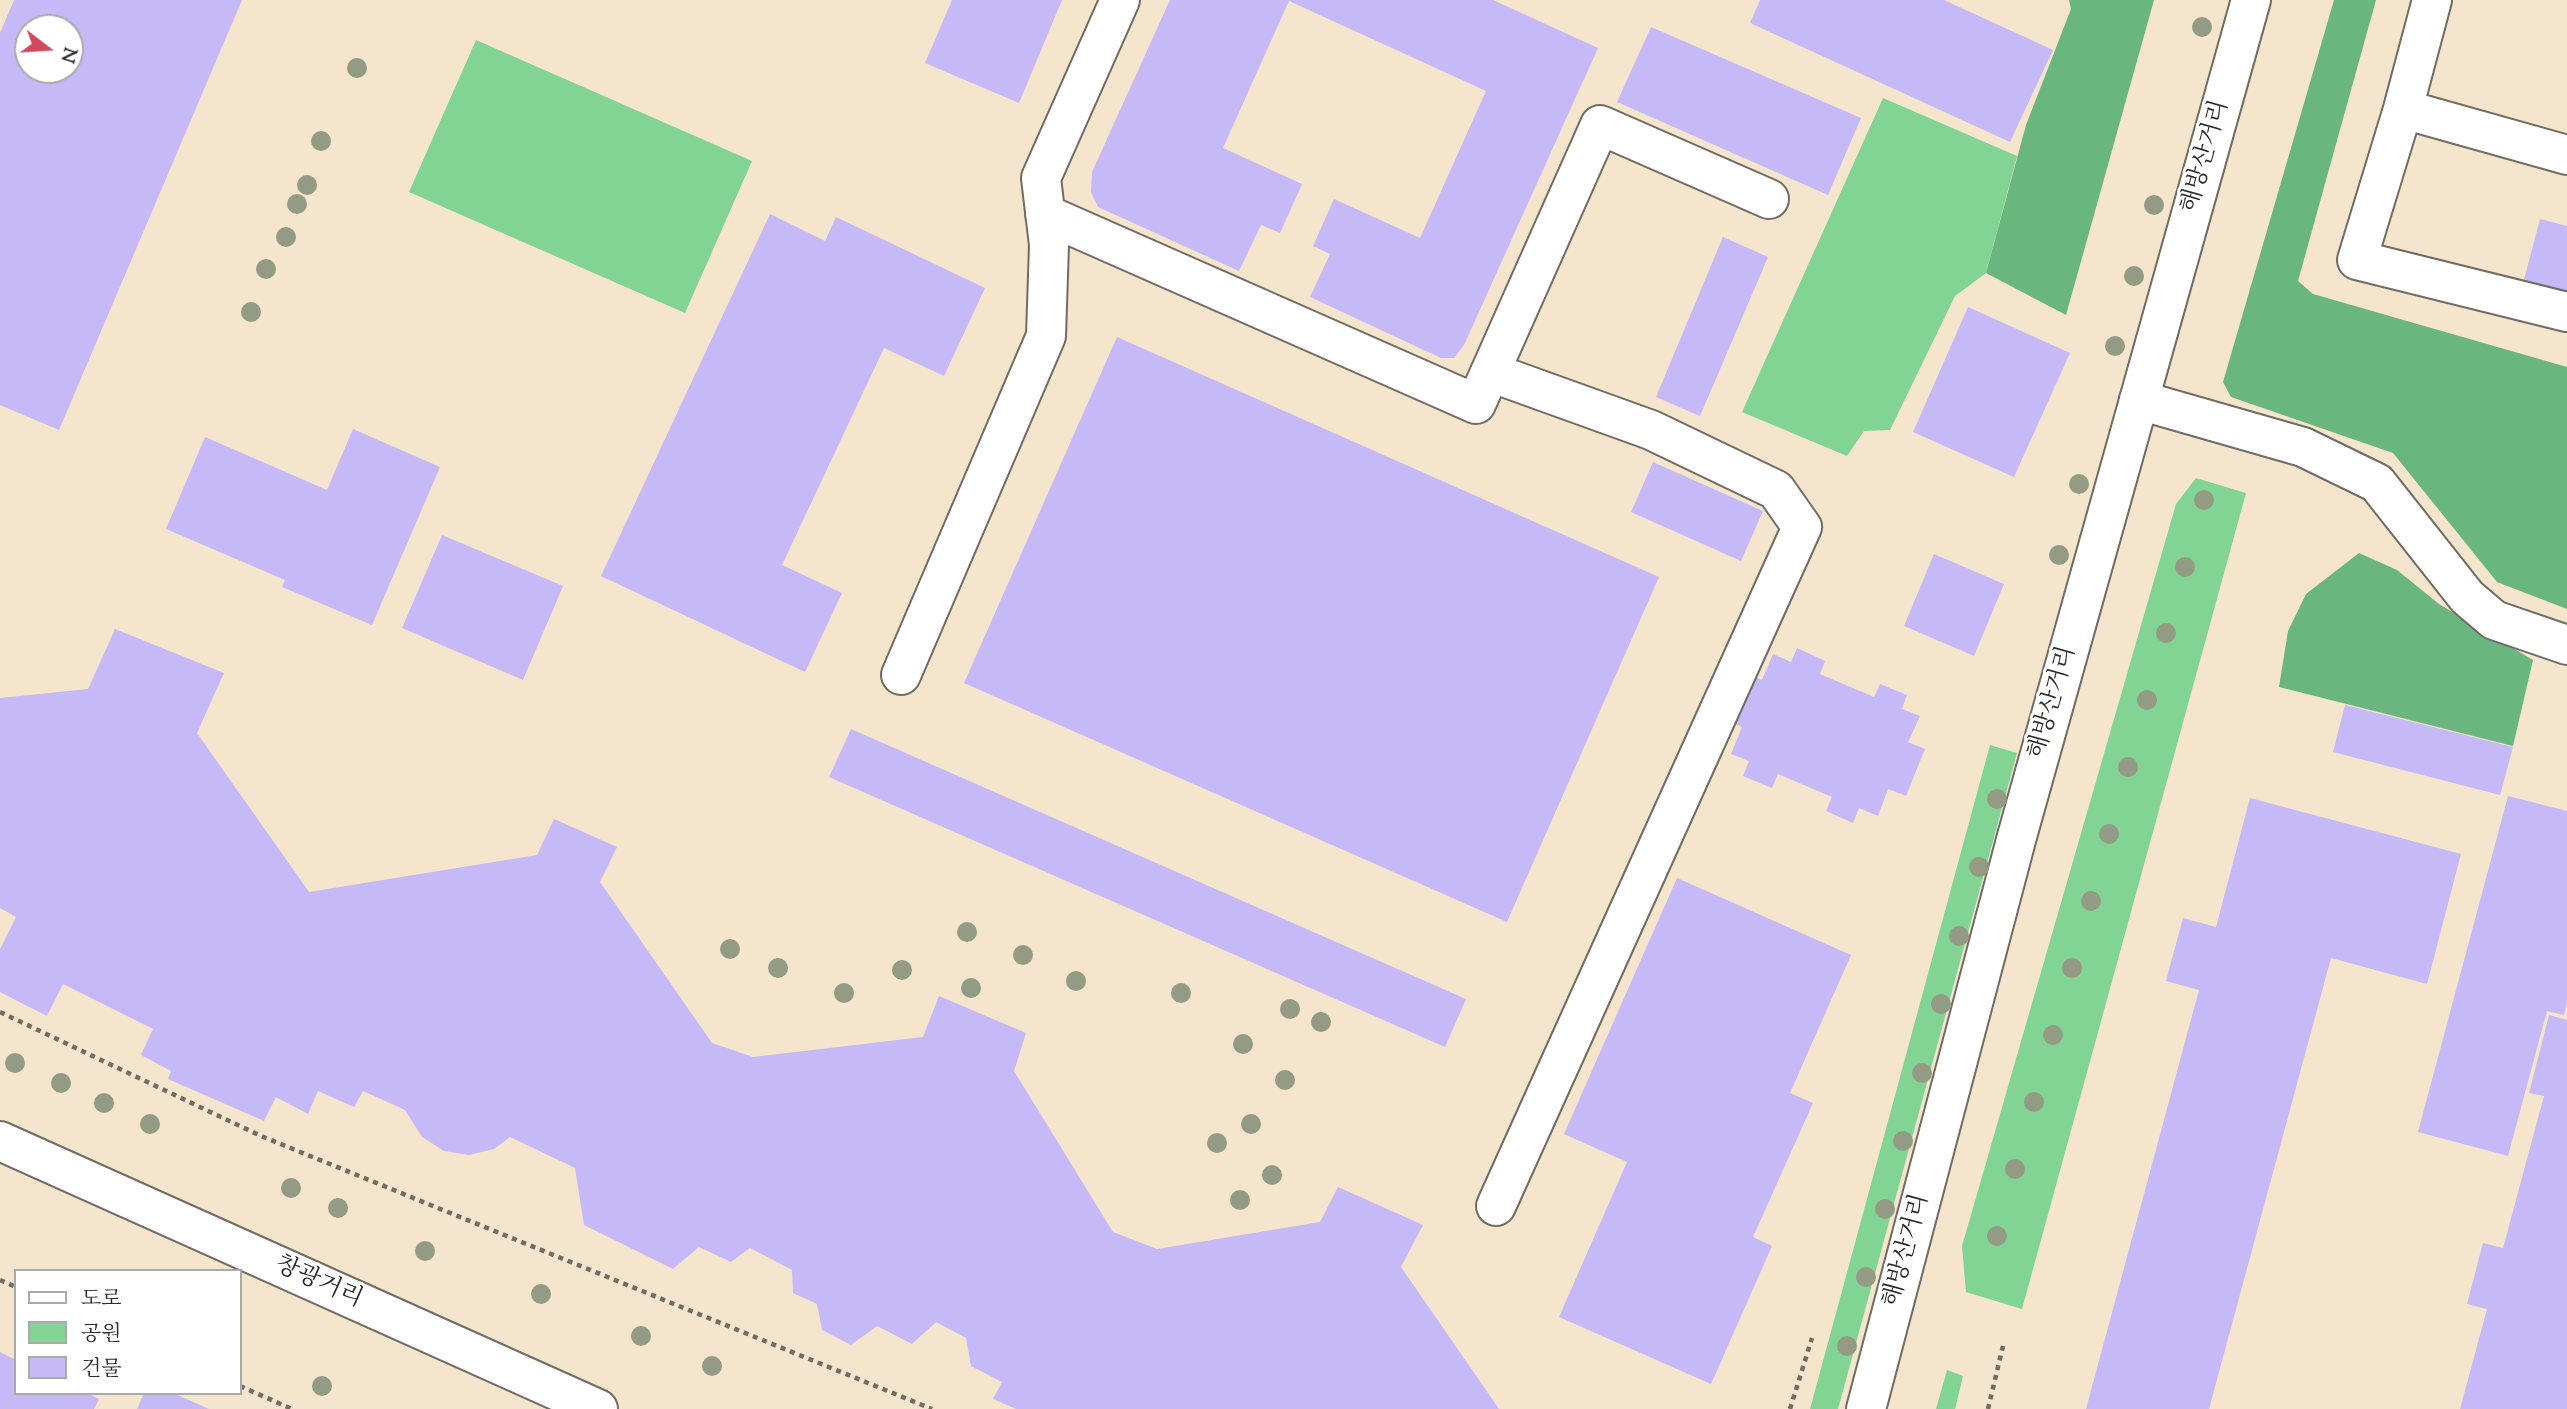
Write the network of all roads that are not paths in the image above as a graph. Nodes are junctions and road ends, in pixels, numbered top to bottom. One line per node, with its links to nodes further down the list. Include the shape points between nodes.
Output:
1 (1120, 0): 7 (main road, via 1041,178)
2 (2251, 0): 10 (main road, 해방산거리)
3 (2432, 0): 4 (main road)
4 (2403, 109): 5 (main road); 8 (main road, via 2357,260)
5 (2567, 155)
6 (1769, 199): 9 (main road, via 1600,125)
7 (1045, 214): 9 (main road, via 1476,404); 12 (main road, via 1049,244 1046,336)
8 (2567, 312)
9 (1490, 372): 14 (main road, via 1651,430 1776,489 1802,527)
10 (2139, 400): 11 (main road, via 2303,447 2377,483 2467,597 2494,620); 16 (main road, 해방산거리, via 2016,840)
11 (2567, 645)
12 (901, 675)
13 (0, 1141): 15 (main road, 창광거리)
14 (1496, 1206)
15 (598, 1409)
16 (1866, 1409)

